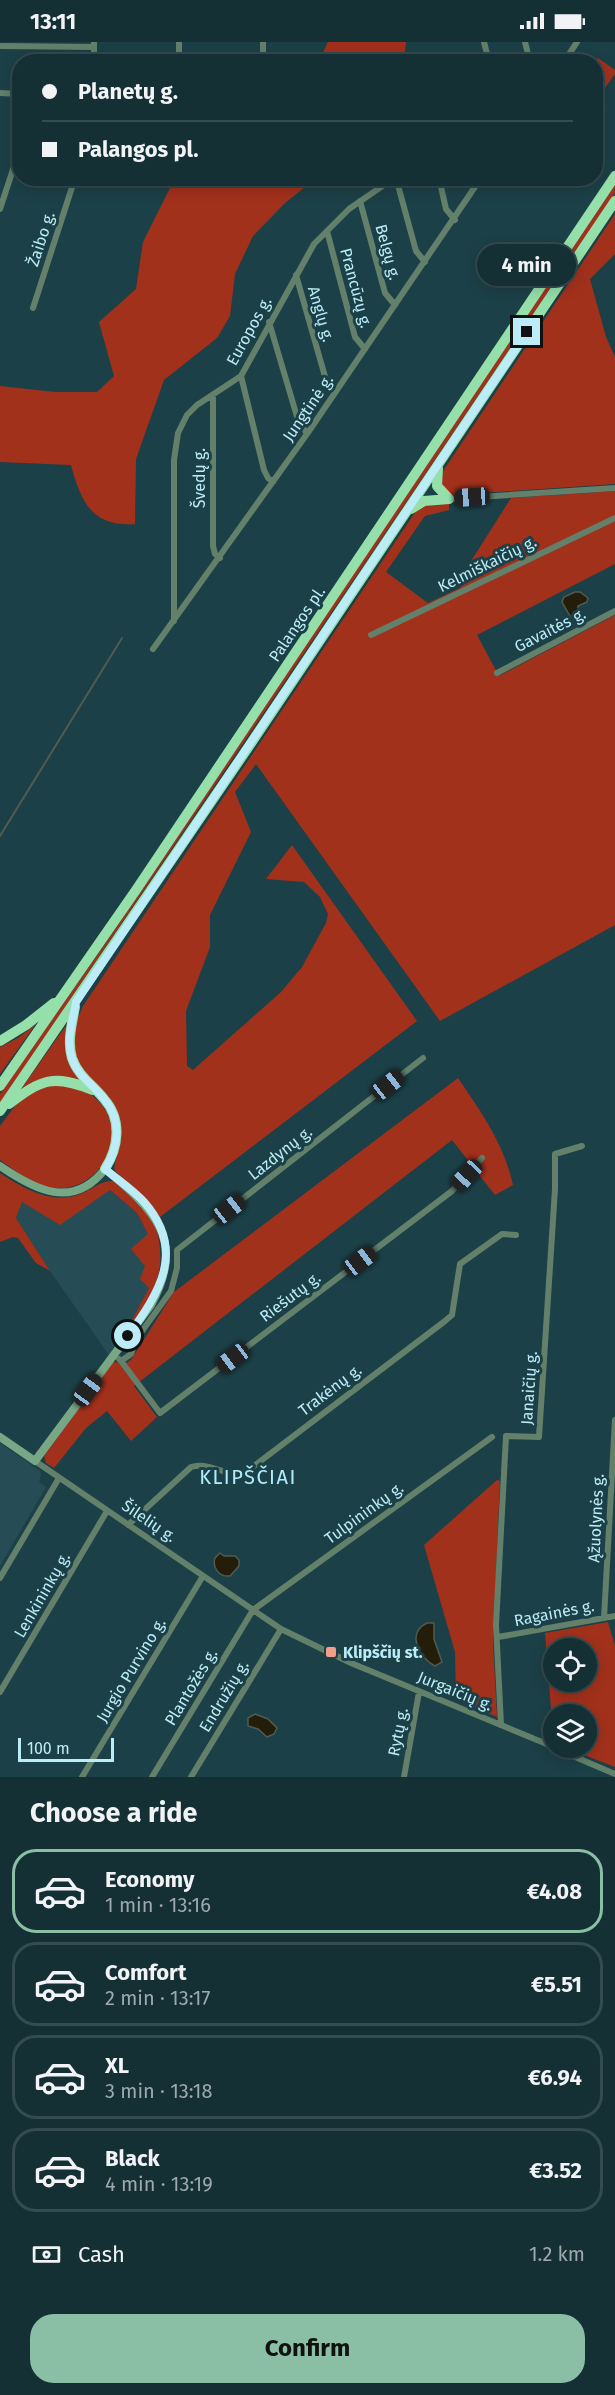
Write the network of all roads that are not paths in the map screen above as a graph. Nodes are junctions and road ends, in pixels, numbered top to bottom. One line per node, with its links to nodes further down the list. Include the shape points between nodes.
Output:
1 (94, 45): 2 (street)
2 (0, 46)
3 (12, 172): 12 (street)
4 (615, 176): 37 (highway, Palangos pl.)
5 (72, 186): 18 (street, Žaibo g.)
6 (383, 186): 10 (street, Europos g.)
7 (397, 186): 15 (street, via 416,251)
8 (441, 186): 13 (street, via 446,209)
9 (476, 186): 13 (street, Jungtinė g.)
10 (360, 201): 14 (street, Europos g.); 17 (street, Belgų g., via 385,293)
11 (615, 201): 25 (highway, Palangos pl.)
12 (0, 209)
13 (455, 220): 15 (street, Jungtinė g.)
14 (327, 231): 16 (street, Europos g.); 20 (street, Prancūzų g., via 355,337)
15 (425, 262): 17 (street, Jungtinė g.)
16 (296, 275): 19 (street, Europos g.); 22 (street, Anglų g., via 326,380)
17 (395, 305): 20 (street, Jungtinė g.)
18 (33, 308)
19 (270, 322): 21 (street, Europos g.); 24 (street, via 298,420)
20 (365, 349): 22 (street, Jungtinė g.)
21 (241, 376): 23 (street, Europos g.); 26 (street, via 264,470)
22 (335, 392): 24 (street, Jungtinė g.)
23 (213, 395): 31 (street, Švedų g., via 213,546); 33 (street, Europos g., via 187,415 175,446)
24 (307, 434): 26 (street, Jungtinė g.)
25 (439, 463): 28 (highway, via 437,486); 29 (highway, Palangos pl.)
26 (273, 482): 31 (street, Jungtinė g.)
27 (615, 488): 28 (street)
28 (449, 499): 29 (highway, via 424,501)
29 (406, 513): 38 (highway, Palangos pl.)
30 (615, 518): 34 (street, Kelmiškaičių g.)
31 (220, 558): 33 (street, Jungtinė g.)
32 (615, 611): 36 (street, Gavaitės g.)
33 (174, 622): 35 (street, Jungtinė g.)
34 (371, 635)
35 (153, 649)
36 (497, 673)
37 (63, 995): 39 (highway); 41 (highway, Palangos pl.)
38 (76, 1002): 42 (highway, via 69,1039 71,1054 80,1074); 43 (highway, Palangos pl.)
39 (0, 1041)
40 (423, 1058): 49 (street, Lazdynų g., via 177,1250 171,1291 137,1338 131,1354)
41 (0, 1086)
42 (96, 1091): 43 (highway, via 68,1080 46,1082); 47 (highway, via 109,1105 116,1126 115,1148)
43 (1, 1110)
44 (582, 1146): 63 (street, Janaičių g., via 555,1154 539,1437 506,1436)
45 (482, 1158): 49 (street, Riešutų g., via 452,1191 160,1413)
46 (0, 1166): 47 (main road, via 35,1188 56,1193 85,1186)
47 (105, 1169): 49 (main road, via 152,1211 162,1232 166,1260 157,1295)
48 (516, 1235): 56 (street, Trakėnų g., via 502,1234 460,1264 452,1315 246,1472 234,1475 202,1465 191,1467)
49 (118, 1358): 53 (main road)
50 (615, 1420): 61 (street, Ąžuolynės g.)
51 (0, 1437): 53 (main road, Šilelių g.)
52 (492, 1437): 59 (street, Tulpininkų g.)
53 (35, 1461): 54 (street, Šilelių g.)
54 (59, 1478): 55 (street, Šilelių g.); 58 (street)
55 (107, 1510): 56 (street, Šilelių g.); 64 (street, Lenkininkų g.)
56 (128, 1525): 57 (street, Šilelių g.)
57 (203, 1576): 59 (street, Šilelių g.); 70 (street, Jurgio Purvino g.)
58 (0, 1578)
59 (253, 1610): 62 (street, Šilelių g.); 71 (street, Plantožės g.)
60 (615, 1616): 61 (street, Ragainės g.)
61 (604, 1618): 63 (street, Ragainės g.)
62 (281, 1629): 65 (street, Jurgaičių g.); 72 (street, Endružių g.)
63 (498, 1637): 66 (street, Janaičių g.)
64 (0, 1692)
65 (419, 1692): 66 (street, Jurgaičių g.); 73 (street, Rytų g.)
66 (501, 1725): 67 (street, Jurgaičių g.)
67 (543, 1742)
68 (577, 1758): 69 (street, Jurgaičių g.)
69 (610, 1774)
70 (82, 1777)
71 (152, 1777)
72 (191, 1777)
73 (404, 1777)

